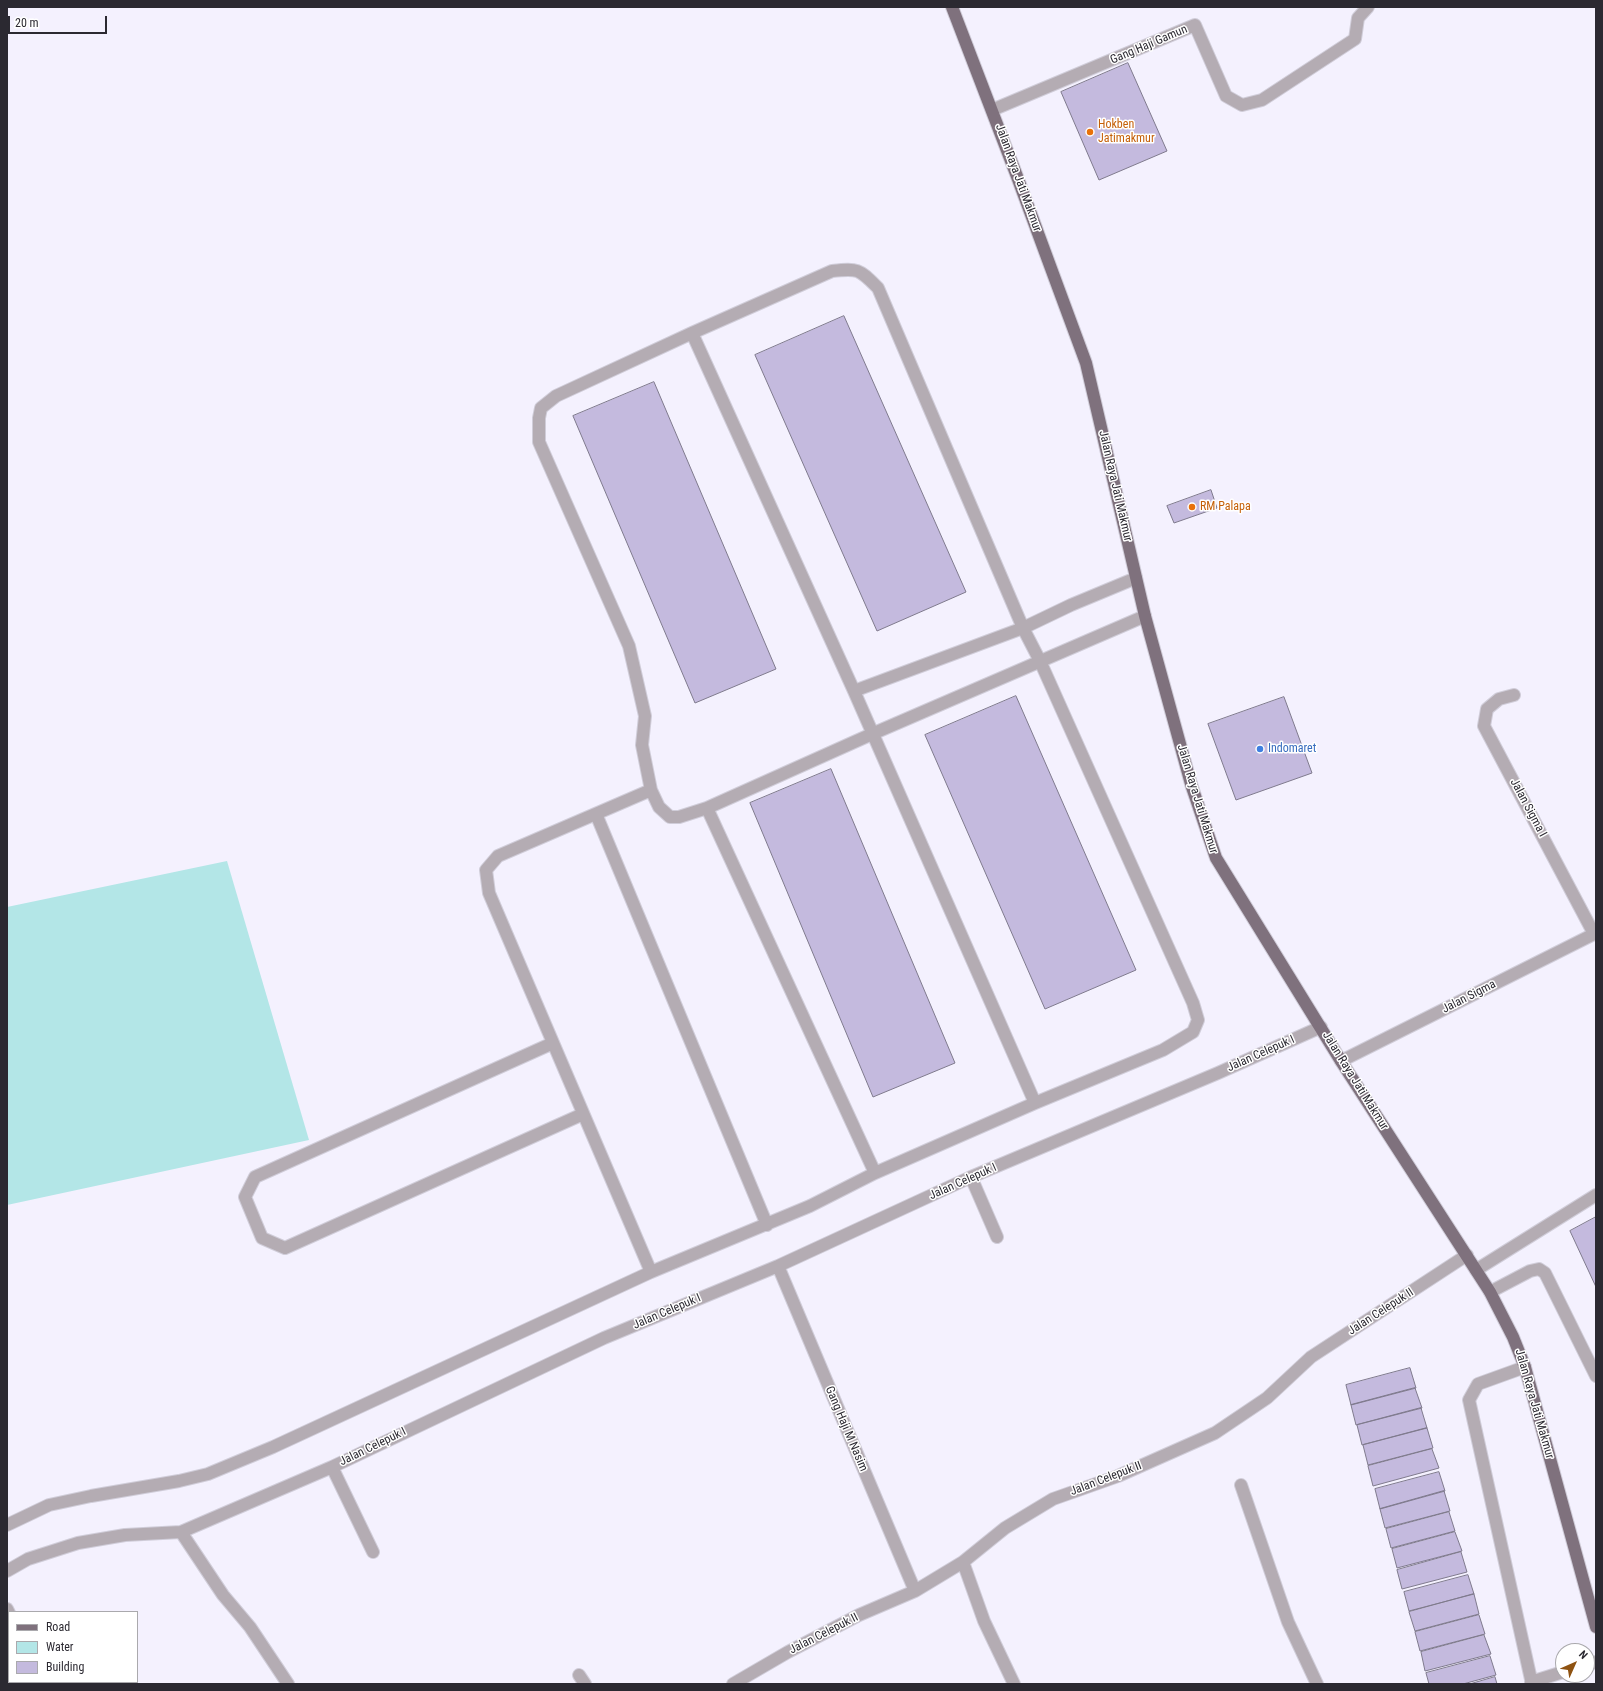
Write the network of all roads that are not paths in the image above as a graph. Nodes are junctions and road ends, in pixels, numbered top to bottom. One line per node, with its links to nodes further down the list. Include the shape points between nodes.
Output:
1 (952, 7): 3 (main road, Jalan Raya Jati Makmur)
2 (1368, 7): 3 (street, Gang Haji Gamun, via 1358,18 1355,39 1262,100 1242,105 1226,96 1195,25)
3 (992, 110): 5 (main road, Jalan Raya Jati Makmur, via 1086,363)
4 (692, 333): 7 (street, via 832,271 861,271 878,288); 9 (street); 12 (street, via 556,396 541,408 539,418 539,442 629,646 645,716 642,745)
5 (1136, 578): 6 (main road, Jalan Raya Jati Makmur); 7 (street)
6 (1146, 616): 8 (street); 16 (main road, Jalan Raya Jati Makmur, via 1191,784 1216,858)
7 (1023, 628): 8 (street); 9 (street)
8 (1040, 661): 11 (street); 19 (street, via 1193,1003 1198,1020 1193,1032 1163,1050)
9 (854, 691): 11 (street)
10 (1514, 694): 15 (street, Jalan Sigma I, via 1499,699 1487,709 1484,726)
11 (872, 734): 13 (street); 19 (street)
12 (651, 790): 13 (street, via 658,807 670,817 679,817); 14 (street)
13 (708, 808): 21 (street)
14 (596, 814): 17 (street, via 498,856 486,870 489,893); 24 (street)
15 (1595, 934): 18 (street, Jalan Sigma)
16 (1321, 1027): 18 (main road, Jalan Raya Jati Makmur); 22 (street, Jalan Celepuk I)
17 (553, 1042): 20 (street); 20 (street, via 254,1177 245,1197 262,1238 285,1248)
18 (1341, 1061): 26 (main road, Jalan Raya Jati Makmur)
19 (1035, 1103): 21 (street)
20 (583, 1114): 29 (street)
21 (875, 1173): 24 (street)
22 (971, 1178): 25 (street); 27 (street, Jalan Celepuk I)
23 (1596, 1195): 28 (street)
24 (767, 1225): 29 (street)
25 (997, 1237)
26 (1467, 1255): 28 (main road, Jalan Raya Jati Makmur); 38 (street, Jalan Celepuk II, via 1311,1357 1267,1398 1215,1433 1118,1476 1053,1499 1005,1528)
27 (778, 1266): 33 (street, Jalan Celepuk I, via 604,1338); 40 (street, Gang Haji M Nasim)
28 (1476, 1270): 30 (main road, Jalan Raya Jati Makmur)
29 (651, 1272): 35 (street, via 274,1447 208,1474 48,1505)
30 (1490, 1292): 31 (main road, Jalan Raya Jati Makmur); 32 (street, via 1530,1271 1539,1269 1545,1273)
31 (1525, 1367): 41 (main road, Jalan Raya Jati Makmur); 43 (street, via 1478,1384 1469,1400)
32 (1596, 1376)
33 (332, 1467): 36 (street, Jalan Celepuk I); 37 (street)
34 (1241, 1485): 47 (street, via 1288,1622)
35 (7, 1525)
36 (181, 1532): 39 (street, Jalan Celepuk I, via 125,1535 78,1543 28,1559); 44 (street)
37 (372, 1552)
38 (963, 1562): 40 (street, Jalan Celepuk II); 46 (street, via 984,1621)
39 (7, 1571)
40 (915, 1591): 45 (street, Jalan Celepuk II, via 802,1644)
41 (1596, 1627)
42 (1555, 1675): 43 (street)
43 (1532, 1683)
44 (288, 1684)
45 (733, 1684)
46 (1014, 1684)
47 (1317, 1684)

